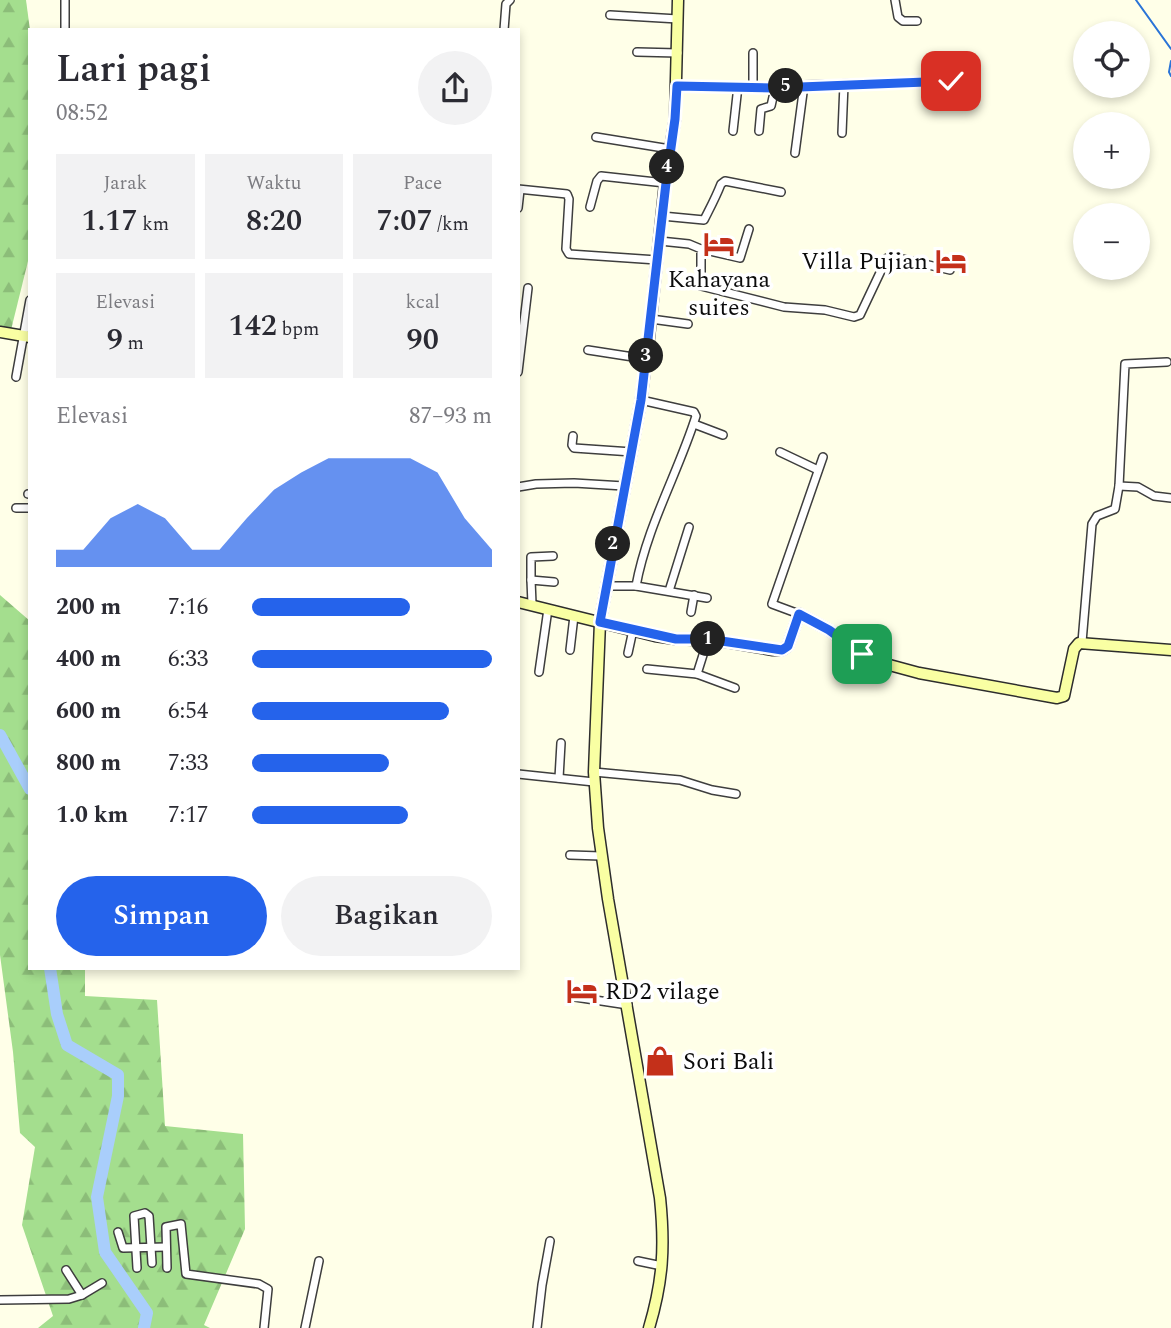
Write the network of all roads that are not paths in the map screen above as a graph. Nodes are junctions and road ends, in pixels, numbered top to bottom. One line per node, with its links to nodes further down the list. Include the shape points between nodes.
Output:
1 (65, 0): 8 (street)
2 (510, 0): 9 (street)
3 (678, 0): 6 (main road)
4 (895, 0): 7 (street, via 898,17)
5 (610, 15): 6 (street)
6 (678, 19): 12 (main road)
7 (917, 21)
8 (65, 28)
9 (504, 28)
10 (637, 52): 12 (street)
11 (753, 53): 18 (street)
12 (678, 54): 16 (main road)
13 (951, 81): 14 (street)
14 (844, 84): 15 (street); 22 (street)
15 (804, 85): 19 (street); 25 (street)
16 (677, 86): 17 (street); 24 (main road)
17 (738, 86): 18 (street); 20 (street)
18 (753, 86): 19 (street)
19 (775, 88): 21 (street, via 772,106 761,109)
20 (733, 131)
21 (759, 131)
22 (842, 133)
23 (596, 137): 24 (street)
24 (670, 149): 26 (main road)
25 (795, 153)
26 (666, 183): 29 (street, via 601,176); 30 (main road)
27 (520, 189): 34 (street, via 567,194 569,254)
28 (781, 192): 30 (street, via 725,181 704,220)
29 (590, 207)
30 (662, 216): 32 (main road)
31 (749, 229): 33 (street, via 740,258)
32 (660, 241): 33 (street); 34 (main road)
33 (701, 249): 35 (street, via 701,286 784,307 854,317 860,315 887,258)
34 (657, 260): 38 (main road)
35 (950, 270)
36 (528, 288): 43 (street)
37 (28, 318): 41 (street)
38 (651, 319): 39 (street); 44 (main road)
39 (688, 324)
40 (0, 331): 41 (main road)
41 (26, 336): 46 (street)
42 (588, 350): 44 (street)
43 (520, 355)
44 (646, 359): 47 (main road)
45 (1167, 362): 56 (street, via 1125,363)
46 (16, 377)
47 (641, 400): 48 (street, via 695,412); 51 (main road)
48 (694, 424): 49 (street); 66 (street, via 656,516)
49 (723, 435)
50 (573, 436): 51 (street, via 574,448)
51 (632, 452): 55 (main road)
52 (780, 452): 54 (street)
53 (823, 457): 54 (street)
54 (818, 470): 74 (street, via 772,604)
55 (624, 486): 57 (street); 65 (main road)
56 (1119, 486): 58 (street); 79 (street, via 1115,509 1097,516 1092,524)
57 (520, 487)
58 (1171, 498)
59 (16, 508): 60 (street)
60 (28, 508)
61 (688, 527): 67 (street)
62 (553, 556): 63 (street, via 531,557)
63 (531, 580): 64 (street); 71 (street)
64 (554, 582)
65 (606, 586): 66 (street); 76 (main road)
66 (636, 586): 67 (street)
67 (669, 591): 68 (street)
68 (694, 595): 69 (street); 73 (street)
69 (707, 598)
70 (520, 604): 71 (main road)
71 (532, 604): 72 (main road)
72 (548, 609): 75 (main road); 84 (street)
73 (691, 612)
74 (799, 614): 78 (main road, via 788,646 782,650); 79 (main road, via 882,663 1057,698 1064,696 1074,649)
75 (574, 616): 76 (main road); 80 (street)
76 (600, 622): 77 (main road); 89 (main road)
77 (633, 630): 78 (main road, via 676,639); 82 (street)
78 (708, 639): 85 (street)
79 (1082, 642): 81 (main road)
80 (570, 650)
81 (1171, 650)
82 (628, 653)
83 (647, 669): 85 (street)
84 (539, 672)
85 (697, 674): 86 (street)
86 (735, 688)
87 (561, 743): 90 (street)
88 (520, 774): 90 (street)
89 (594, 777): 90 (street); 91 (street, via 680,780); 93 (main road)
90 (559, 778)
91 (736, 794)
92 (570, 855): 93 (street)
93 (601, 856): 95 (main road)
94 (575, 997): 95 (street)
95 (628, 1005): 104 (main road, via 660,1198)
96 (118, 1232): 99 (street, via 122,1248)
97 (550, 1241): 113 (street)
98 (152, 1246): 99 (street); 99 (street, via 145,1213 134,1216); 100 (street); 103 (street)
99 (136, 1247): 105 (street)
100 (166, 1247): 106 (street); 111 (street, via 166,1227 181,1224 186,1274 266,1286)
101 (319, 1261): 112 (street)
102 (638, 1261): 104 (street)
103 (152, 1263)
104 (662, 1266): 114 (main road)
105 (137, 1268)
106 (167, 1268)
107 (66, 1270): 109 (street)
108 (102, 1283): 109 (street)
109 (82, 1295): 110 (street)
110 (0, 1300)
111 (264, 1328)
112 (305, 1328)
113 (537, 1328)
114 (649, 1328)

